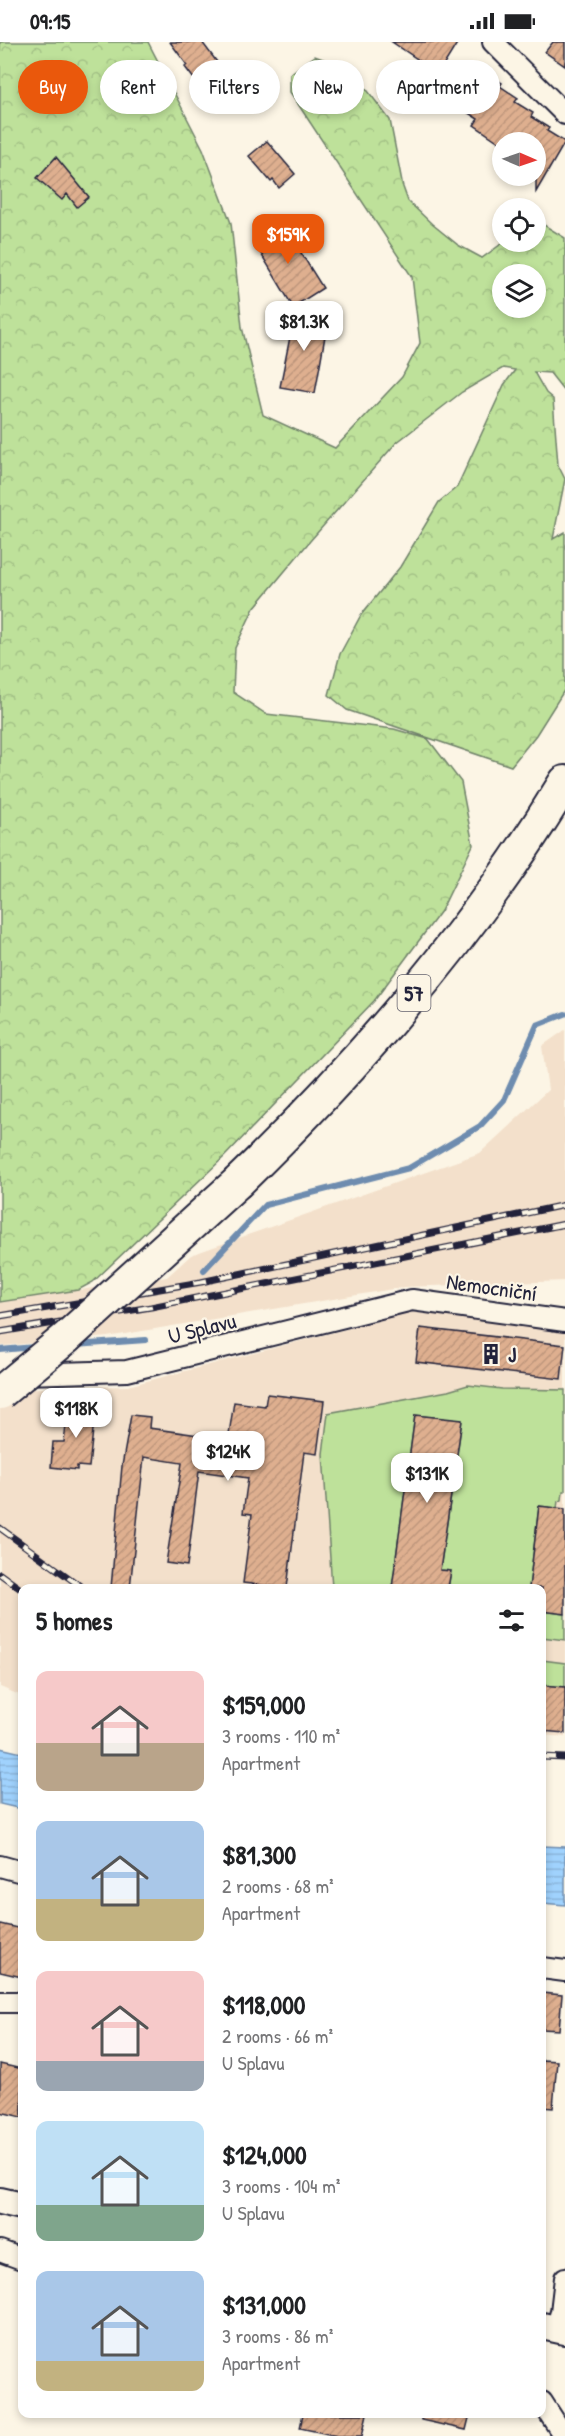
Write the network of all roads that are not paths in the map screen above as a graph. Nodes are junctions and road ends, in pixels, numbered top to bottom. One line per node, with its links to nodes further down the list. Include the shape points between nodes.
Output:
1 (493, 42): 2 (street)
2 (565, 114)
3 (565, 782): 7 (main road, 57, bridge, via 492,893 428,976 340,1077 238,1182)
4 (412, 1300): 5 (street, Nemocniční); 6 (street, U Splavu, via 127,1371)
5 (565, 1321)
6 (0, 1375)
7 (0, 1393)
8 (0, 1866): 9 (street)
9 (18, 1871)
10 (0, 2002): 11 (street)
11 (18, 2002)
12 (0, 2201): 13 (street)
13 (18, 2205)
14 (0, 2251): 15 (street)
15 (18, 2258)
16 (565, 2278): 17 (street, via 561,2312)
17 (554, 2329)
18 (546, 2408): 19 (street)
19 (563, 2433)

